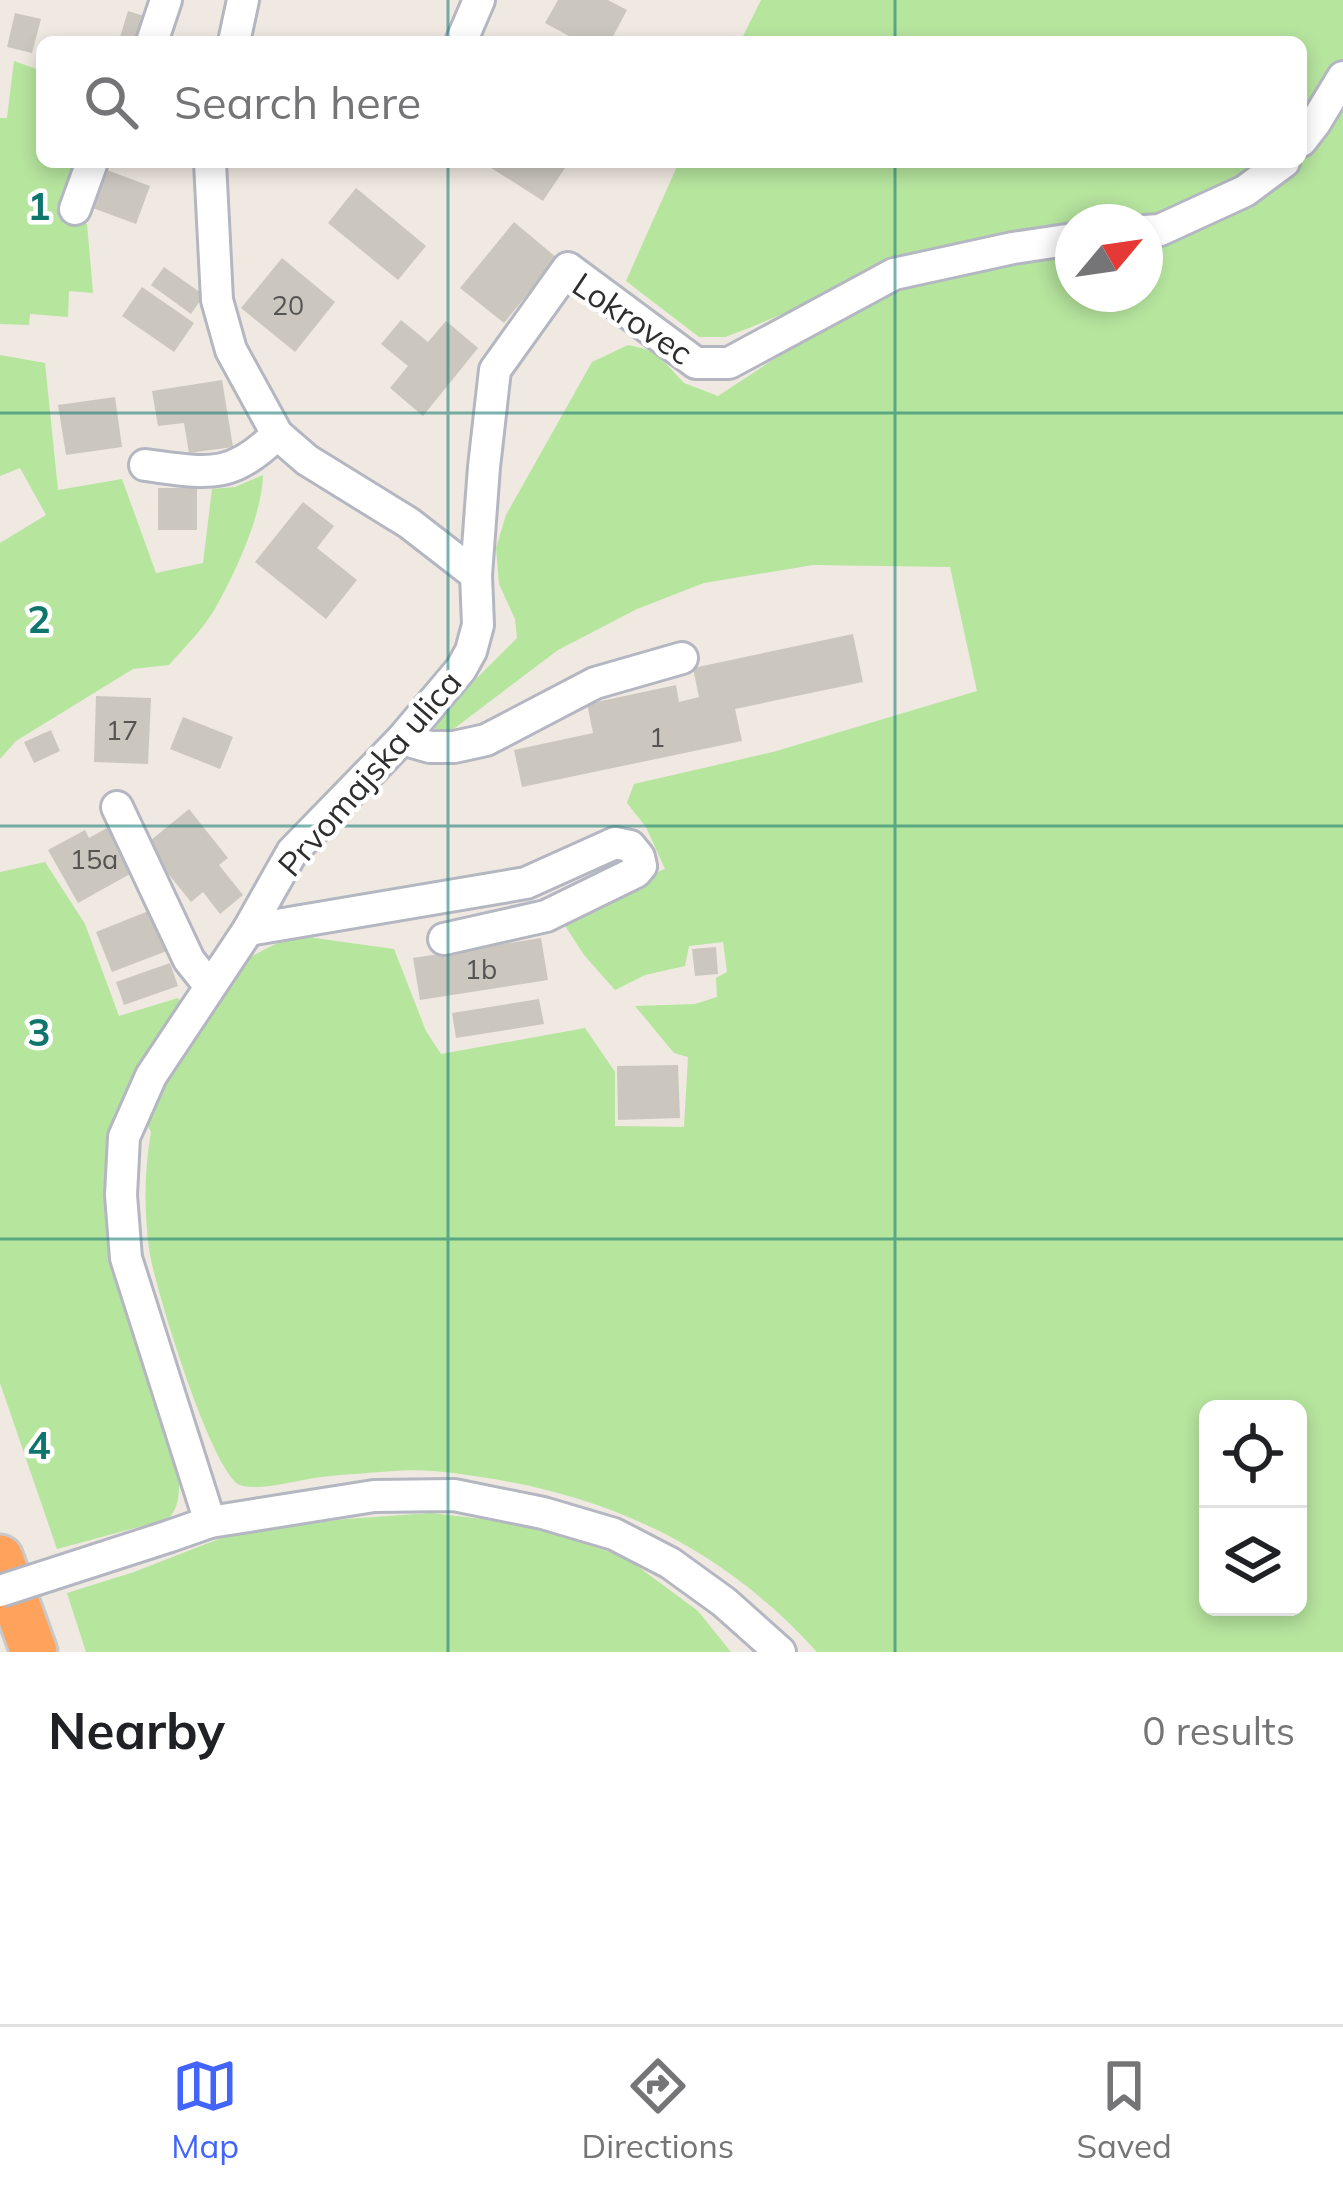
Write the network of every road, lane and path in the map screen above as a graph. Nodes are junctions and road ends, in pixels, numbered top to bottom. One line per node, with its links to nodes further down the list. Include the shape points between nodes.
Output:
1 (166, 0): 4 (street)
2 (243, 0): 5 (street)
3 (479, 0): 6 (street)
4 (154, 36)
5 (235, 36)
6 (464, 36)
7 (1343, 77): 8 (street)
8 (1307, 134)
9 (90, 168): 12 (street)
10 (210, 168): 15 (street, via 217,300 231,350)
11 (1276, 168): 13 (street)
12 (75, 208)
13 (1163, 229)
14 (1055, 242): 17 (street, Lokrovec, via 894,274 729,363 696,363 568,268 495,370)
15 (278, 434): 16 (street, via 236,466 200,472); 17 (street)
16 (145, 465)
17 (476, 575): 19 (street, Prvomajska ulica, via 478,626 470,651)
18 (682, 658): 19 (street, via 595,683 486,740 430,747)
19 (402, 739): 21 (street, Prvomajska ulica, via 292,852)
20 (117, 807): 23 (street)
21 (248, 930): 22 (street, via 526,883 615,843 639,857 636,872 546,916); 23 (street, Prvomajska ulica)
22 (444, 939)
23 (209, 986): 24 (street, Prvomajska ulica, via 124,1137 122,1195 126,1258)
24 (210, 1522): 26 (street, bridge); 28 (street, via 374,1496 454,1495 543,1513 614,1534 670,1563)
25 (0, 1558): 27 (highway)
26 (0, 1591)
27 (34, 1652)
28 (780, 1652)

